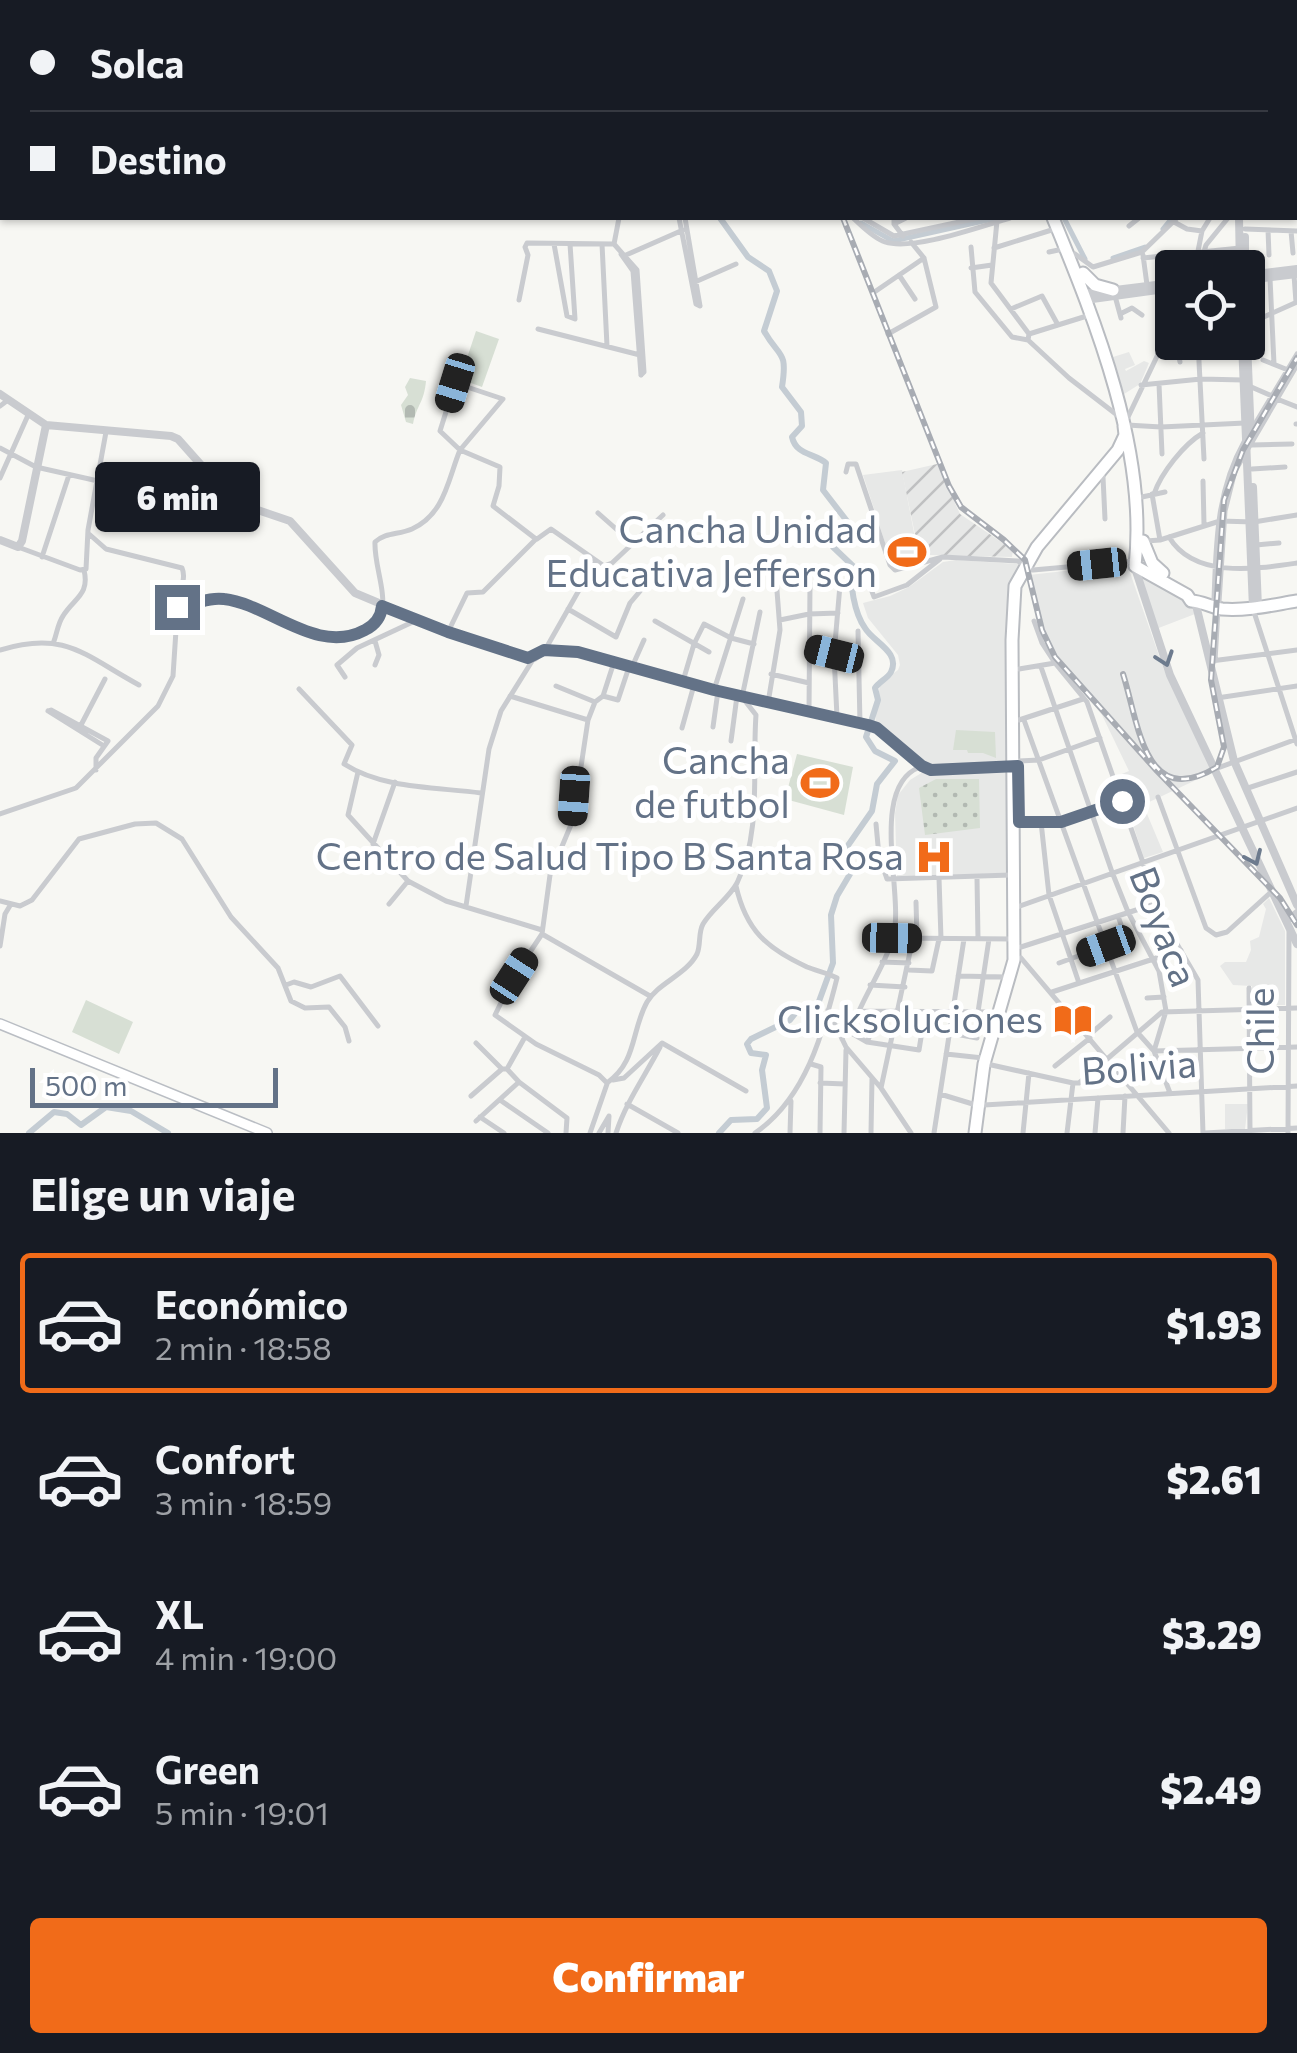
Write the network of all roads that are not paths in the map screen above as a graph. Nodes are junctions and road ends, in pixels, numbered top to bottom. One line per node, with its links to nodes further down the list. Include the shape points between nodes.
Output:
1 (618, 220): 26 (street)
2 (682, 220): 18 (street)
3 (856, 220): 22 (street, via 884,242)
4 (866, 220): 22 (street)
5 (894, 220): 22 (street)
6 (1001, 220): 14 (street)
7 (1136, 220): 16 (street)
8 (1176, 220): 20 (street); 37 (street)
9 (1209, 220): 20 (street)
10 (1226, 220): 30 (street)
11 (1242, 220): 29 (street)
12 (1243, 220): 17 (street)
13 (949, 221): 22 (street)
14 (997, 221): 22 (street); 28 (street)
15 (1057, 221): 28 (street); 33 (main road)
16 (1129, 226)
17 (1245, 229): 19 (street); 31 (street)
18 (684, 230): 36 (street); 40 (street, via 695,282)
19 (1268, 230): 21 (street); 38 (street)
20 (1202, 231): 30 (street)
21 (1294, 231): 34 (street)
22 (906, 240): 39 (street)
23 (554, 244): 24 (street); 24 (street, via 567,316 575,319); 54 (street, via 527,243)
24 (570, 244): 25 (street)
25 (602, 244): 26 (street); 67 (street)
26 (614, 244): 36 (street); 69 (street, via 632,272)
27 (971, 247): 42 (street)
28 (994, 248): 41 (street)
29 (1240, 248): 30 (street)
30 (1200, 250)
31 (1244, 250)
32 (1049, 252): 33 (street)
33 (1070, 252): 37 (street, via 1094,267); 43 (main road); 53 (main road)
34 (1292, 253)
35 (1155, 254): 37 (street)
36 (626, 255): 69 (street, via 637,270)
37 (1143, 255): 50 (street)
38 (1269, 256)
39 (924, 258): 45 (street); 65 (street, via 936,306)
40 (736, 264)
41 (992, 265): 42 (street); 58 (street, via 991,284)
42 (971, 268): 66 (street, via 975,292 1007,333)
43 (1083, 273): 51 (main road); 53 (main road)
44 (1296, 273): 46 (street); 48 (street); 56 (street)
45 (899, 275): 52 (street); 55 (street)
46 (1265, 276)
47 (1265, 278): 48 (street)
48 (1270, 278): 59 (street)
49 (1155, 287): 50 (street)
50 (1144, 288): 51 (street); 57 (street)
51 (1114, 292): 53 (street); 57 (street, via 1120,316)
52 (873, 294)
53 (1087, 297): 60 (main road); 88 (main road)
54 (519, 300)
55 (915, 300)
56 (1297, 302): 59 (street)
57 (1132, 308): 61 (street)
58 (1010, 309): 63 (street, via 1042,296); 66 (street)
59 (1272, 314): 62 (street); 74 (street)
60 (1090, 315): 63 (street); 88 (main road)
61 (1142, 315)
62 (1265, 317)
63 (1058, 325): 66 (street)
64 (538, 329): 67 (street)
65 (888, 334)
66 (1028, 337): 88 (street)
67 (608, 348): 69 (street)
68 (1297, 354): 76 (street)
69 (640, 355)
70 (1155, 359): 80 (street)
71 (1199, 360): 77 (street)
72 (1246, 360): 78 (street)
73 (1263, 360): 74 (street)
74 (1274, 364): 76 (street)
75 (1297, 365): 82 (street)
76 (1288, 370): 82 (street)
77 (1200, 379): 78 (street); 79 (street); 89 (street)
78 (1247, 383): 82 (street); 91 (street)
79 (1159, 384): 80 (street); 87 (street)
80 (1141, 385): 88 (street)
81 (4, 397): 83 (street); 85 (street)
82 (1275, 397): 84 (street); 91 (street)
83 (0, 406)
84 (1297, 407)
85 (29, 414): 86 (street); 96 (street)
86 (46, 425): 90 (street); 98 (street)
87 (1161, 427): 88 (street); 89 (street); 95 (street)
88 (1128, 428): 102 (main road); 103 (main road); 109 (main road); 133 (main road)
89 (1203, 429): 91 (street); 97 (street); 109 (street)
90 (106, 432): 106 (street); 145 (street, via 178,439 234,502 290,521 355,593)
91 (1249, 438): 92 (street); 100 (street); 114 (street, via 1223,487); 115 (street)
92 (1292, 444)
93 (0, 448): 96 (street)
94 (460, 450): 94 (street, via 440,432 455,383 503,399); 120 (street, via 500,467 493,506); 145 (street, via 434,511 412,529 374,542)
95 (1162, 454)
96 (11, 455): 98 (street); 105 (street)
97 (1204, 459)
98 (36, 467): 104 (street); 126 (street)
99 (1285, 467): 100 (street)
100 (1252, 469): 115 (street)
101 (846, 472): 128 (street, via 850,462 856,464 895,570)
102 (1107, 472): 103 (main road, via 1120,465); 113 (street); 133 (main road)
103 (1133, 472): 130 (main road)
104 (69, 475): 106 (street); 127 (street)
105 (0, 478)
106 (98, 481): 117 (street)
107 (1204, 481): 116 (street)
108 (1166, 492): 109 (street)
109 (1150, 495): 121 (street); 122 (main road)
110 (598, 512): 123 (street)
111 (663, 515): 123 (street)
112 (1297, 515): 115 (street)
113 (1106, 519)
114 (1221, 521): 115 (street); 116 (street); 132 (street)
115 (1252, 522): 125 (street); 136 (street)
116 (1204, 524): 118 (street)
117 (88, 530): 134 (street); 147 (street, via 100,547 182,568)
118 (1170, 536): 121 (street); 132 (street, via 1184,556)
119 (0, 540): 126 (street)
120 (536, 540): 129 (street, via 551,529); 156 (street, via 483,592 466,593)
121 (1160, 540): 122 (street)
122 (1143, 541): 130 (main road); 137 (main road)
123 (632, 543): 129 (street, via 612,563)
124 (1279, 543): 125 (street)
125 (1256, 544): 136 (street)
126 (18, 548): 127 (street)
127 (42, 557): 134 (street)
128 (942, 557): 133 (street, via 1018,561); 135 (street, via 907,585 874,597)
129 (596, 562): 148 (street)
130 (1139, 563): 133 (street); 137 (main road); 144 (main road); 217 (street, one-way to 217, via 1170,675)
131 (1297, 563): 136 (street)
132 (1218, 565): 136 (street); 144 (street)
133 (1026, 569): 179 (main road); 214 (main road, via 1014,593)
134 (84, 570): 160 (street, via 82,595 64,613)
135 (864, 570)
136 (1254, 570): 146 (street)
137 (1162, 574): 144 (main road)
138 (776, 578): 153 (street)
139 (647, 583): 148 (street, via 630,602 616,637)
140 (810, 583): 151 (street)
141 (840, 585): 150 (street)
142 (743, 598): 158 (street)
143 (1297, 598): 146 (main road)
144 (1202, 601): 146 (main road); 172 (street); 172 (street)
145 (382, 606): 147 (street, via 369,628 341,636 312,634 224,599); 152 (street)
146 (1255, 607): 170 (street)
147 (178, 609): 216 (street, via 165,698)
148 (568, 609): 166 (street)
149 (760, 612): 163 (street)
150 (838, 613): 151 (street); 169 (street)
151 (809, 614): 153 (street); 164 (street)
152 (417, 620): 156 (street); 161 (street)
153 (780, 620): 180 (street)
154 (1034, 621): 175 (street)
155 (655, 622): 162 (street)
156 (448, 632): 171 (street)
157 (858, 632): 174 (street)
158 (730, 638): 162 (street, via 704,624); 163 (street); 191 (street)
159 (644, 640): 178 (street)
160 (54, 641): 165 (street); 185 (street)
161 (375, 641): 176 (street); 181 (street, via 337,665)
162 (694, 644): 168 (street); 183 (street)
163 (754, 644): 194 (street)
164 (810, 648): 169 (street); 184 (street)
165 (0, 650)
166 (544, 650): 171 (street); 173 (street)
167 (1297, 650): 170 (street)
168 (708, 652)
169 (834, 654): 174 (street); 201 (street)
170 (1267, 654): 172 (street); 190 (street)
171 (534, 658): 192 (street)
172 (1212, 661): 195 (street)
173 (614, 662): 178 (street); 193 (street)
174 (860, 662): 204 (street)
175 (1055, 664): 177 (street); 196 (street)
176 (376, 665)
177 (1041, 666): 179 (street); 199 (street, Boyaca)
178 (631, 667): 183 (street); 193 (street, via 618,700)
179 (1019, 669): 203 (main road)
180 (771, 674): 184 (street); 198 (street)
181 (345, 677)
182 (105, 679): 205 (street)
183 (683, 682): 186 (street)
184 (809, 682): 200 (street)
185 (139, 684)
186 (694, 684): 191 (street); 207 (street)
187 (556, 686): 197 (street)
188 (1297, 686): 190 (street)
189 (299, 688): 218 (street, via 353,746 344,764)
190 (1277, 689): 195 (street); 210 (street)
191 (716, 691): 194 (street); 206 (street)
192 (510, 696): 202 (street); 222 (street, via 489,749)
193 (603, 696): 197 (street)
194 (739, 697): 198 (street); 209 (street); 244 (street, via 756,715 757,792)
195 (1217, 698): 213 (street)
196 (1083, 699): 199 (street); 208 (street)
197 (595, 702): 202 (street)
198 (768, 703): 200 (street)
199 (1056, 709): 203 (street); 211 (street, Boyaca)
200 (809, 712): 201 (street)
201 (837, 717): 204 (street)
202 (588, 720): 259 (street, via 572,820 550,875)
203 (1022, 720): 212 (street); 214 (main road)
204 (868, 726): 215 (street)
205 (80, 727): 205 (street, via 52,710 48,711); 216 (street, via 106,744)
206 (713, 727)
207 (682, 728)
208 (1100, 738): 211 (street); 224 (street)
209 (730, 741)
210 (1296, 741): 213 (street)
211 (1070, 749): 212 (street); 226 (street, Boyaca)
212 (1039, 760): 214 (street); 231 (street)
213 (1234, 761): 217 (street); 221 (street)
214 (1017, 764): 215 (street); 229 (main road); 238 (main road)
215 (922, 766): 241 (street, via 904,779 892,804)
216 (96, 770): 227 (street, via 76,788)
217 (1215, 770): 233 (street)
218 (358, 772): 220 (street); 234 (street, via 348,815)
219 (1297, 772): 221 (street)
220 (395, 782): 222 (street); 234 (street)
221 (1245, 789): 228 (street)
222 (481, 794): 254 (street)
223 (1158, 797): 235 (street)
224 (1122, 801): 226 (street); 236 (street)
225 (1297, 808): 228 (street)
226 (1090, 810): 231 (street); 237 (street, Boyaca)
227 (0, 814)
228 (1260, 821): 233 (street); 253 (street)
229 (1019, 822): 230 (street); 249 (main road)
230 (1040, 822): 231 (street); 246 (street)
231 (1061, 822): 243 (street)
232 (876, 824): 241 (street, via 884,876)
233 (1241, 828): 235 (street); 245 (street, one-way to 245)
234 (373, 844): 242 (street)
235 (1178, 850): 236 (street); 245 (street, via 1206,928 1216,935)
236 (1142, 862): 237 (street); 250 (street)
237 (1112, 872): 243 (street); 255 (street, Boyaca)
238 (1014, 874): 240 (street); 249 (main road)
239 (939, 878): 240 (street); 241 (street); 263 (street)
240 (977, 878): 265 (street)
241 (895, 880): 261 (street)
242 (408, 881): 252 (street); 254 (street)
243 (1083, 884): 246 (street); 257 (street)
244 (736, 886): 288 (street, via 701,928 696,956); 291 (street, via 744,918 766,942 836,978)
245 (1271, 892): 258 (street)
246 (1049, 895): 249 (street); 260 (street)
247 (0, 901): 251 (street)
248 (916, 902): 262 (street)
249 (1020, 903): 271 (main road)
250 (1158, 903): 255 (street); 272 (street)
251 (11, 904): 267 (street); 283 (street, via 32,900 79,839 156,823 182,839 231,917)
252 (389, 904)
253 (1297, 905)
254 (466, 906): 259 (street)
255 (1128, 912): 256 (street); 273 (street, Boyaca)
256 (1118, 916): 257 (street); 269 (street)
257 (1097, 923): 260 (street); 270 (street)
258 (1295, 924): 268 (street); 292 (street, Chile)
259 (542, 932): 288 (street); 309 (street, via 495,1014)
260 (1061, 935): 271 (street); 274 (street)
261 (892, 938): 262 (street); 275 (street)
262 (915, 938): 263 (street); 277 (street)
263 (940, 938): 264 (street); 277 (street, via 932,972)
264 (964, 939): 265 (street); 279 (street)
265 (978, 939): 266 (street)
266 (989, 939): 271 (street); 280 (street)
267 (0, 943)
268 (1297, 944)
269 (1128, 945)
270 (1106, 946): 274 (street); 278 (street)
271 (1019, 948): 281 (main road); 287 (street); 326 (main road)
272 (1181, 950): 273 (street); 295 (street, via 1198,980)
273 (1154, 958): 278 (street); 290 (street, Boyaca)
274 (1069, 959): 276 (street); 282 (street)
275 (881, 962): 277 (street); 284 (street)
276 (1058, 962)
277 (909, 966): 285 (street)
278 (1114, 972): 282 (street); 307 (street)
279 (958, 976): 280 (street); 296 (street)
280 (983, 976): 281 (street); 297 (street)
281 (1010, 977): 298 (main road)
282 (1078, 983): 287 (street)
283 (286, 985): 305 (street, via 310,987 340,976); 313 (street, via 297,1006 329,1007)
284 (870, 986): 285 (street); 294 (street)
285 (905, 987): 302 (street)
286 (1250, 988): 293 (street)
287 (1052, 992): 310 (street)
288 (650, 996): 333 (street, via 630,1056)
289 (1147, 998): 290 (street)
290 (1164, 998): 299 (street, Boyaca)
291 (827, 1008): 312 (street); 327 (street)
292 (1293, 1008): 293 (street); 321 (street, Chile)
293 (1250, 1010): 295 (street); 320 (street)
294 (859, 1011): 300 (street); 306 (street)
295 (1200, 1011): 299 (street); 322 (street)
296 (953, 1012): 297 (street); 301 (street); 308 (street)
297 (978, 1012): 298 (street)
298 (1000, 1012): 326 (main road)
299 (1166, 1012): 307 (street); 323 (street, Boyaca)
300 (880, 1013): 302 (street); 314 (street)
301 (925, 1013): 302 (street); 317 (street, via 919,1050)
302 (899, 1014): 317 (street)
303 (1110, 1016): 310 (street)
304 (0, 1026): 355 (main road)
305 (378, 1026)
306 (846, 1030): 312 (street); 314 (street)
307 (1137, 1032): 323 (street); 325 (street)
308 (950, 1033): 311 (street); 324 (street)
309 (525, 1037): 329 (street); 333 (street)
310 (1089, 1037): 325 (street); 328 (street)
311 (977, 1038)
312 (842, 1039): 319 (street)
313 (349, 1041)
314 (867, 1042): 317 (street)
315 (476, 1043): 329 (street)
316 (662, 1043): 333 (street, via 624,1078); 341 (street); 353 (street)
317 (891, 1047): 339 (street)
318 (1297, 1047): 321 (street)
319 (846, 1048): 331 (street); 335 (street)
320 (1250, 1048): 321 (street); 322 (street); 340 (street)
321 (1288, 1048): 337 (street, Chile)
322 (1201, 1050): 323 (street); 342 (street)
323 (1154, 1051): 343 (street)
324 (946, 1054): 326 (street); 344 (street)
325 (1108, 1059): 336 (street); 347 (street)
326 (986, 1062): 330 (street); 354 (main road)
327 (811, 1064): 334 (street, via 820,1067); 348 (street)
328 (1055, 1066)
329 (505, 1069): 332 (street); 345 (street)
330 (1029, 1073): 336 (street); 352 (street)
331 (872, 1078): 339 (street); 358 (street)
332 (519, 1082): 350 (street); 364 (street, via 567,1118)
333 (609, 1082): 365 (street)
334 (820, 1084): 335 (street); 372 (street)
335 (845, 1084): 373 (street)
336 (1074, 1084): 351 (street)
337 (1289, 1086): 338 (street, Bolivia); 340 (street, Bolivia); 357 (street, Chile)
338 (1297, 1086)
339 (881, 1088): 374 (street)
340 (1250, 1088): 342 (street, Bolivia); 359 (street)
341 (746, 1091)
342 (1202, 1091): 343 (street, Bolivia); 382 (street)
343 (1170, 1093): 347 (street, Bolivia)
344 (940, 1094): 354 (street, Bolivia); 375 (street)
345 (470, 1096)
346 (1125, 1096): 347 (street, Bolivia); 349 (street, Bolivia); 380 (street)
347 (1138, 1096): 381 (street)
348 (790, 1098): 370 (street); 371 (street)
349 (1098, 1098): 351 (street, Bolivia); 379 (street)
350 (500, 1100): 362 (street, via 478,1119); 363 (street)
351 (1071, 1100): 352 (street, Bolivia); 378 (street)
352 (1026, 1103): 354 (street, Bolivia); 377 (street)
353 (627, 1104): 368 (street); 369 (street)
354 (982, 1105): 376 (main road)
355 (201, 1109): 360 (main road); 361 (main road)
356 (1297, 1128): 357 (street)
357 (1288, 1131): 359 (street)
358 (873, 1132)
359 (1250, 1132): 382 (street)
360 (254, 1133)
361 (266, 1133)
362 (504, 1133)
363 (548, 1133)
364 (566, 1133)
365 (590, 1133)
366 (599, 1133): 367 (street, via 609,1116)
367 (608, 1133)
368 (616, 1133)
369 (678, 1133)
370 (755, 1133)
371 (790, 1133)
372 (820, 1133)
373 (844, 1133)
374 (911, 1133)
375 (934, 1133)
376 (978, 1133)
377 (1023, 1133)
378 (1067, 1133)
379 (1095, 1133)
380 (1123, 1133)
381 (1169, 1133)
382 (1204, 1133)

